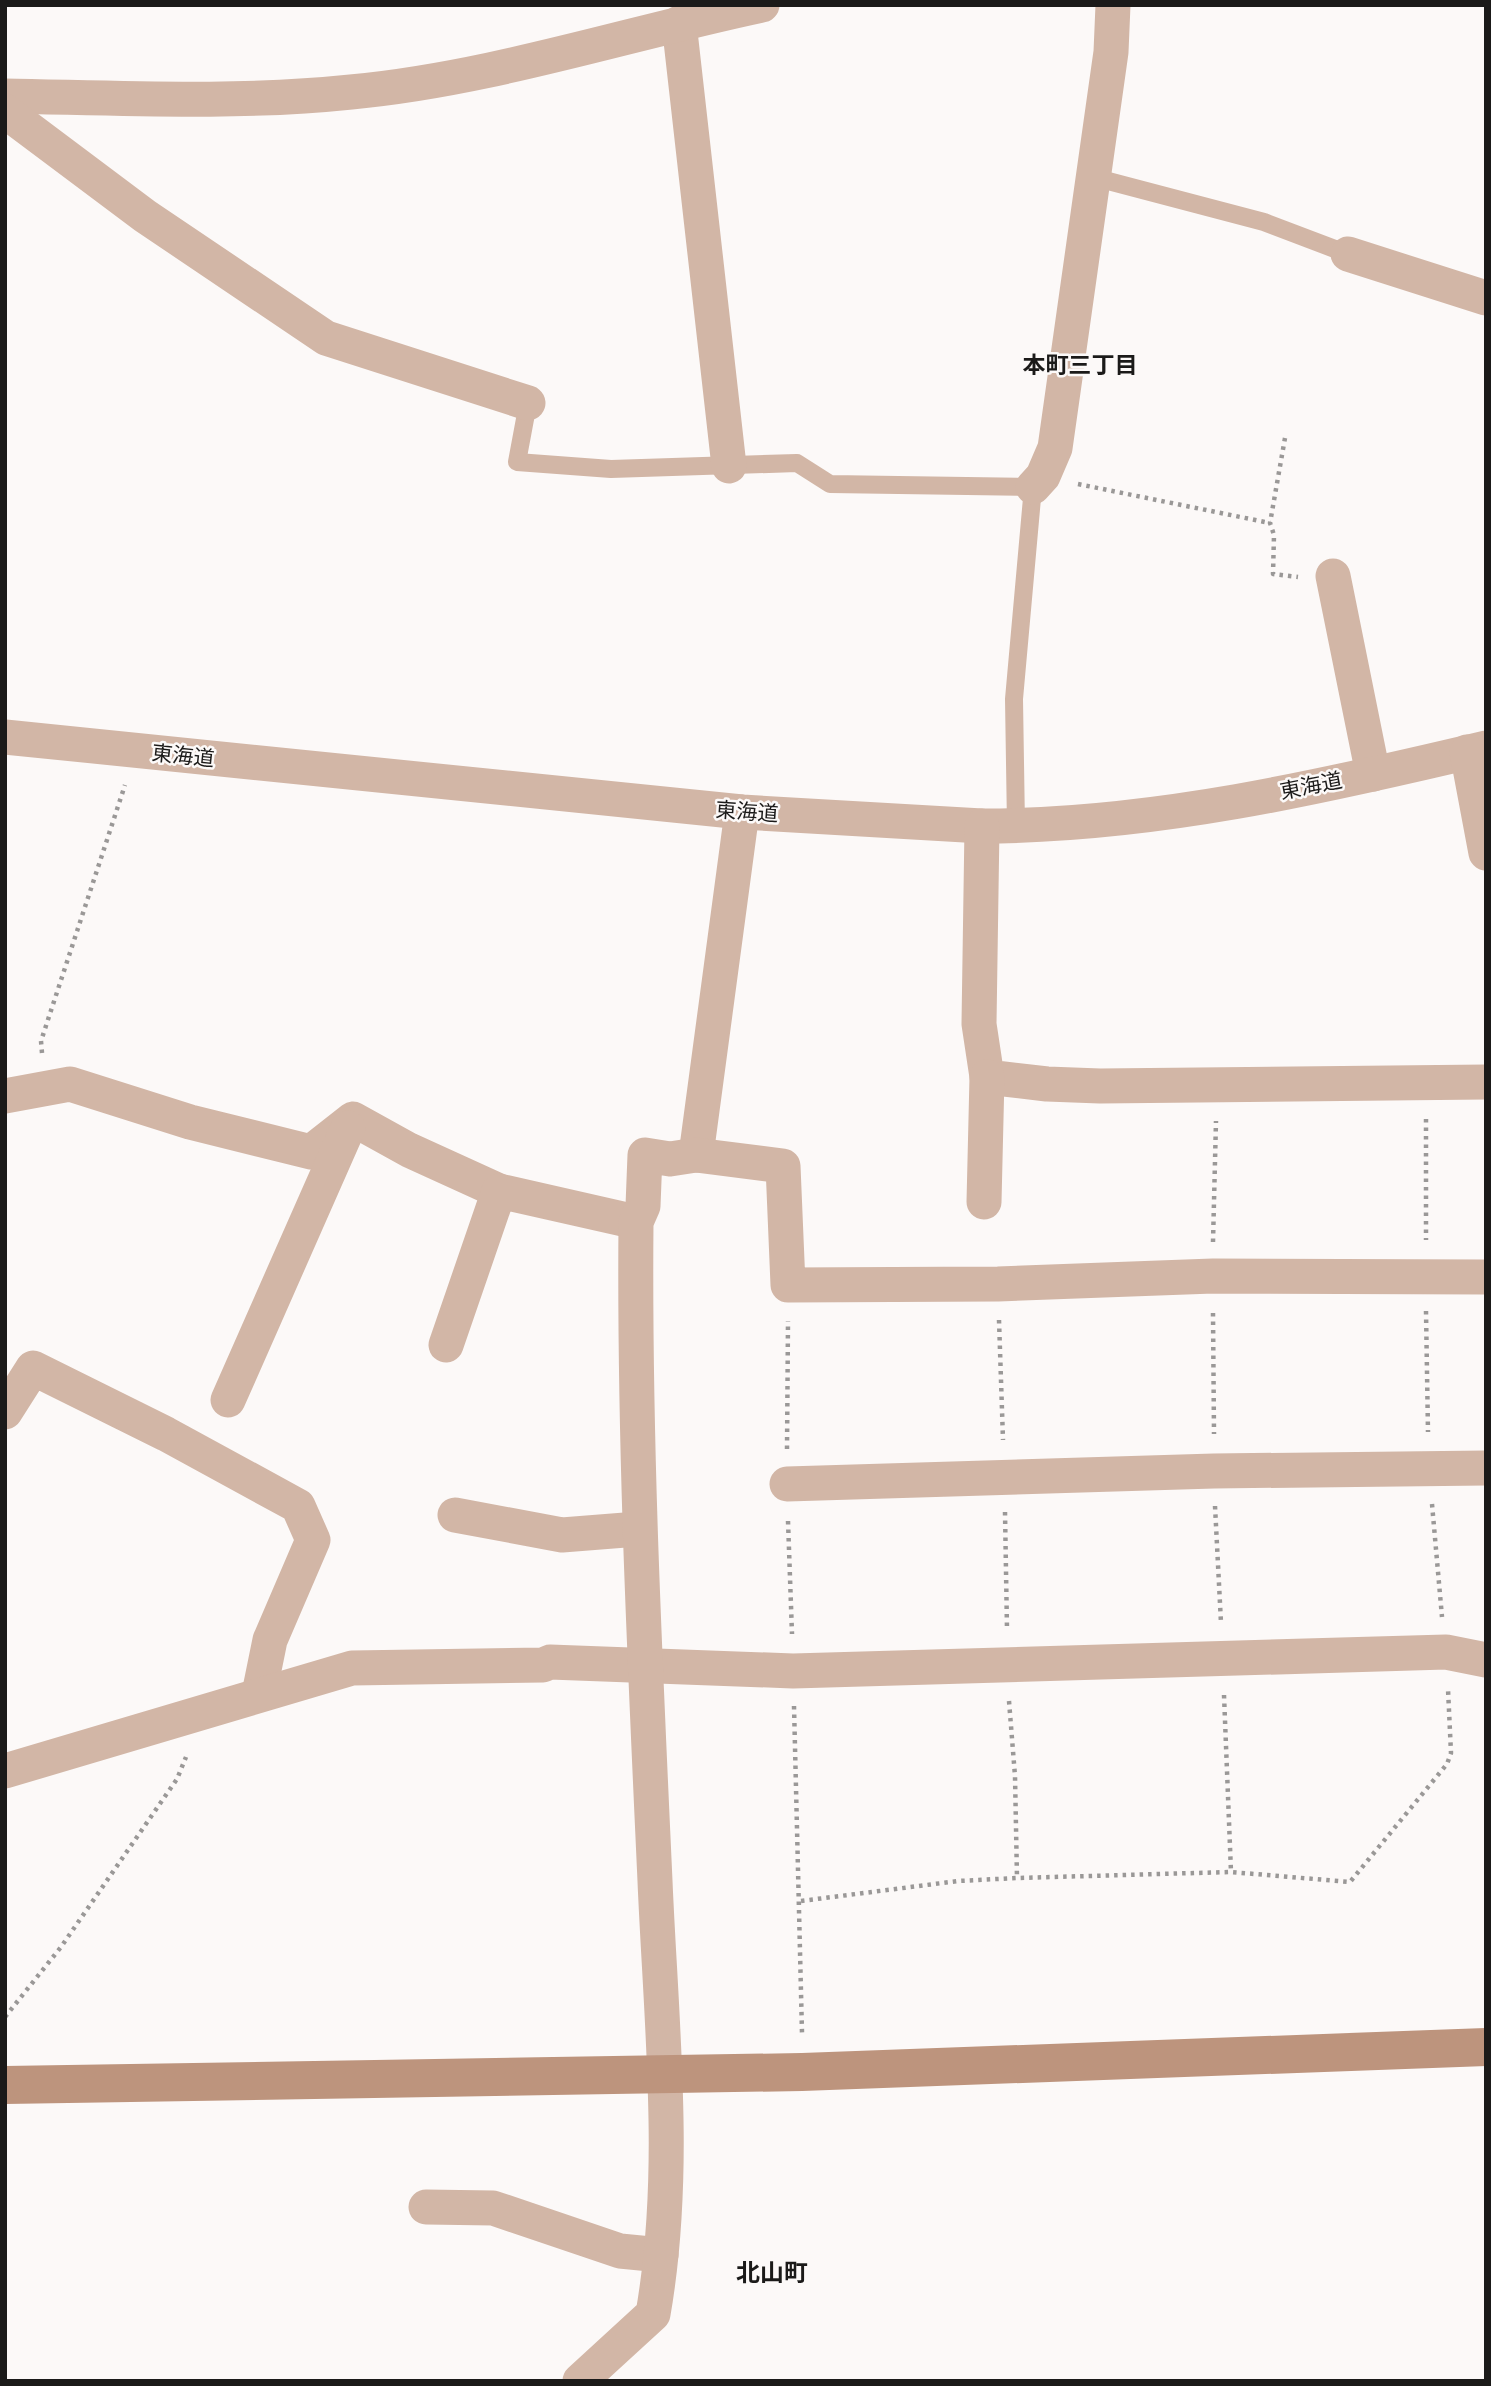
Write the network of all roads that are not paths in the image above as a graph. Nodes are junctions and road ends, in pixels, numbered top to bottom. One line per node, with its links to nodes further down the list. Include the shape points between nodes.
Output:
1 (762, 5): 3 (street)
2 (1113, 5): 6 (street)
3 (679, 23): 4 (street, via 463,76 351,93 220,98); 10 (street)
4 (5, 96)
5 (5, 111): 9 (street, via 145,216 326,338)
6 (1093, 177): 7 (lane, via 1264,222); 11 (street, via 1055,448)
7 (1348, 254): 8 (street)
8 (1486, 298)
9 (528, 403): 10 (lane, via 517,462 611,469)
10 (729, 466): 11 (lane, via 797,463 830,484)
11 (1038, 482): 18 (lane, via 1014,699)
12 (1333, 576): 15 (street)
13 (5, 737): 16 (street, 東海道)
14 (1476, 750): 15 (street, 東海道); 19 (street)
15 (1373, 774): 18 (street, 東海道, via 1148,814)
16 (742, 812): 17 (street, 東海道); 24 (street)
17 (982, 826): 18 (street, 東海道); 20 (street, via 979,1024)
18 (1016, 826)
19 (1486, 853)
20 (987, 1077): 21 (street, via 1047,1084 1216,1087); 26 (street)
21 (1486, 1082)
22 (5, 1096): 23 (street, via 70,1084 190,1122 311,1152)
23 (353, 1119): 25 (street); 30 (street)
24 (696, 1155): 27 (street, via 645,1155 643,1206); 28 (street, via 783,1166 788,1285 1213,1276)
25 (499, 1191): 27 (street); 29 (street)
26 (984, 1202)
27 (636, 1222): 35 (street)
28 (1486, 1277)
29 (446, 1345)
30 (228, 1400)
31 (5, 1412): 38 (street, via 33,1368 298,1506 313,1541 270,1640)
32 (1486, 1468): 33 (street)
33 (787, 1484)
34 (456, 1515): 35 (street, via 562,1535)
35 (638, 1529): 37 (street)
36 (1486, 1660): 37 (street, via 1446,1652 793,1671)
37 (645, 1665): 38 (street, via 550,1662 352,1668); 41 (street)
38 (259, 1694): 39 (street)
39 (5, 1771)
40 (1486, 2047): 41 (street, via 802,2073)
41 (664, 2074): 42 (street); 44 (street, via 667,2189)
42 (5, 2085)
43 (426, 2207): 44 (street, via 493,2208 620,2251)
44 (661, 2255): 45 (street, via 653,2314)
45 (580, 2381)

